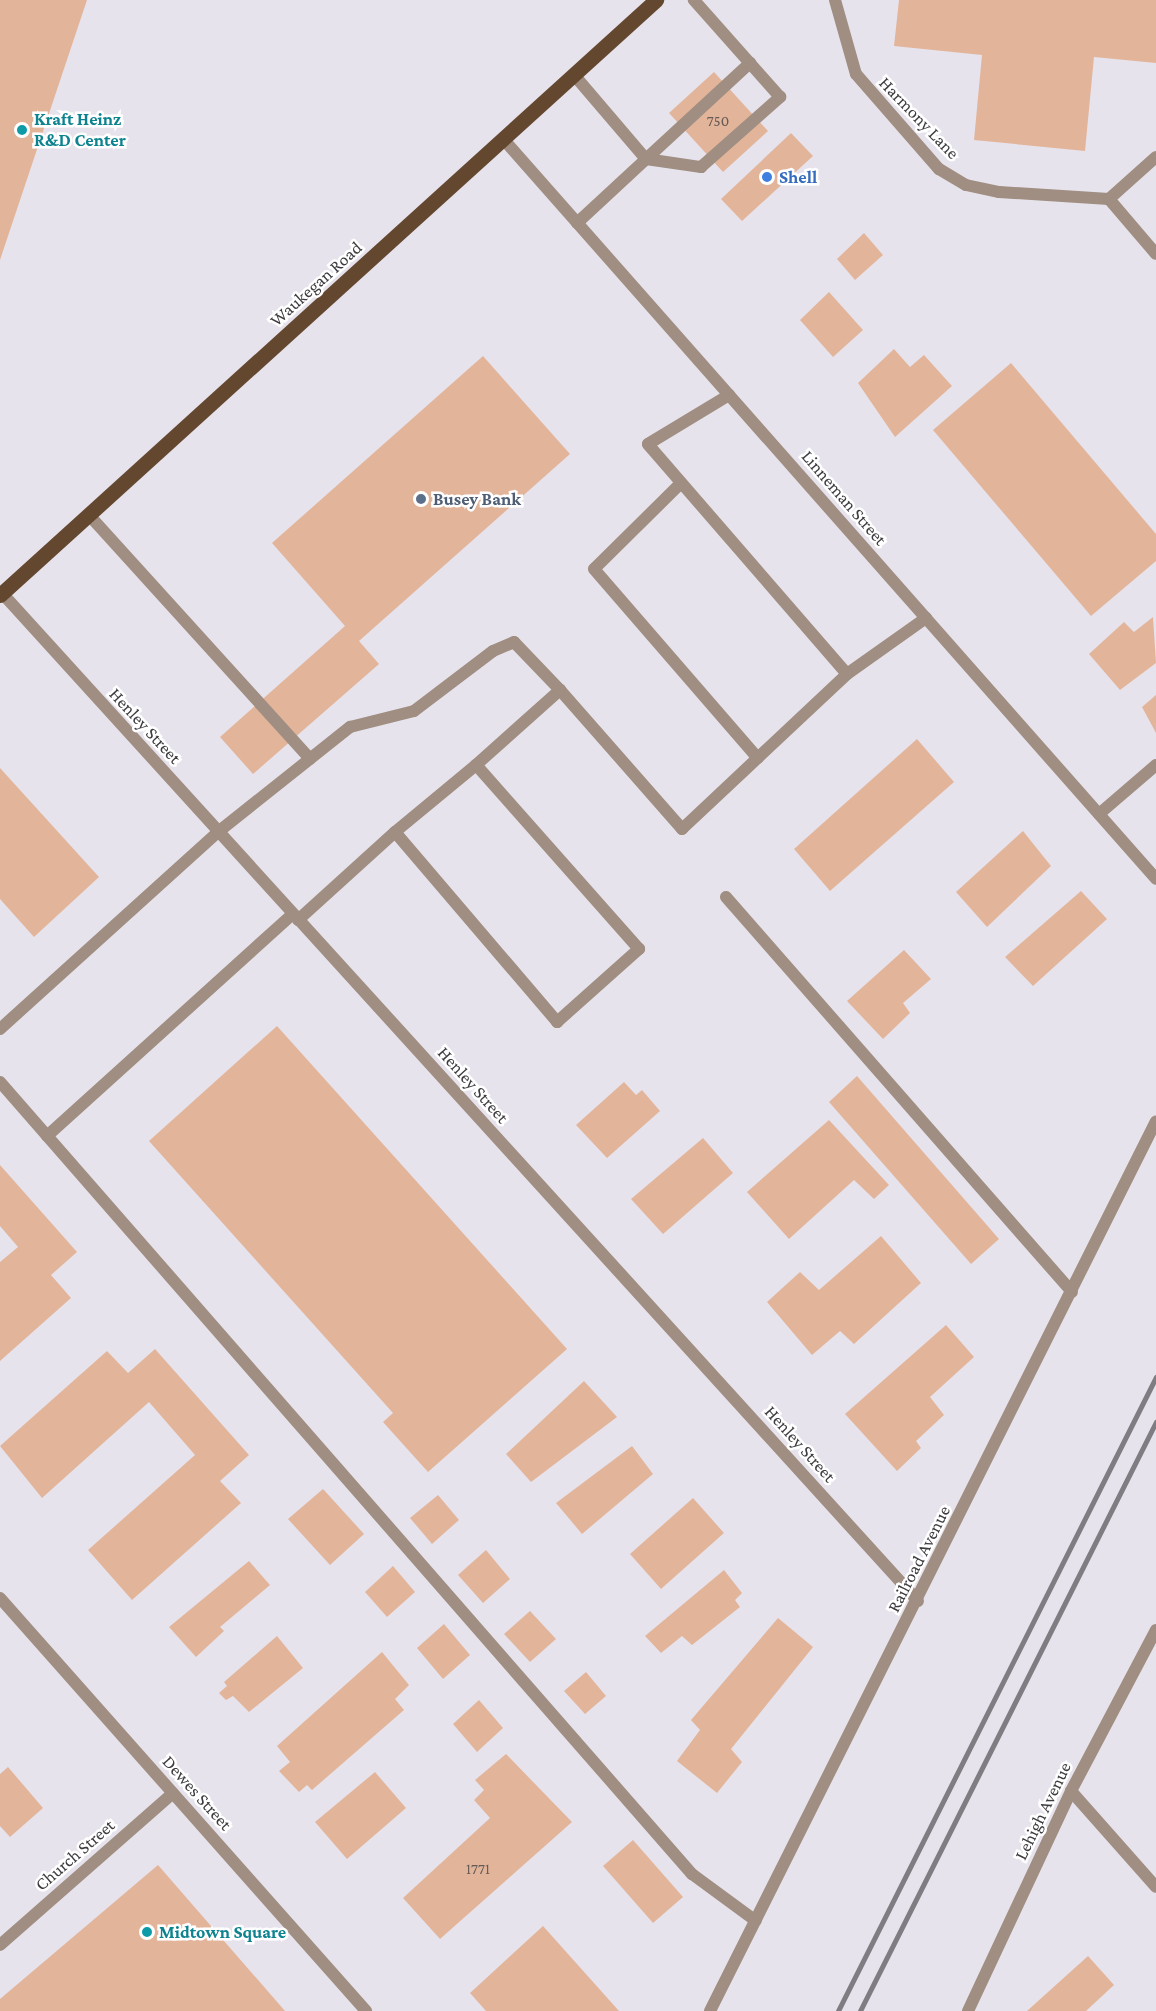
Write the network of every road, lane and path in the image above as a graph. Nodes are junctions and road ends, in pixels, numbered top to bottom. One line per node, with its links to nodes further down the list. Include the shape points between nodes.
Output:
1 (656, 0): 5 (main road, Waukegan Road)
2 (694, 0): 4 (street)
3 (835, 0): 9 (street, Harmony Lane, via 856,74 939,169 966,184 999,192)
4 (750, 63): 8 (street); 8 (street, via 780,96 701,167)
5 (575, 76): 6 (main road, Waukegan Road); 8 (street)
6 (504, 141): 10 (street, Linneman Street); 14 (main road, Waukegan Road)
7 (1156, 157): 9 (street)
8 (646, 159): 10 (street)
9 (1110, 199): 11 (street)
10 (577, 223): 12 (street, Linneman Street)
11 (1156, 254)
12 (729, 395): 13 (street, via 648,444); 16 (street, Linneman Street)
13 (681, 483): 17 (street); 19 (street, via 594,568)
14 (89, 515): 15 (main road, Waukegan Road); 20 (street)
15 (1, 594): 24 (street, Henley Street)
16 (926, 618): 17 (street); 23 (street, Linneman Street)
17 (847, 674): 19 (street)
18 (560, 690): 19 (street, via 682,829); 20 (street, via 514,642 493,651 414,711 350,727); 21 (street)
19 (758, 758)
20 (310, 759): 24 (street)
21 (476, 765): 25 (street); 25 (street, via 639,949 557,1022)
22 (1156, 765): 23 (street)
23 (1099, 814): 26 (street, Linneman Street)
24 (218, 832): 28 (street, Henley Street); 29 (street)
25 (395, 832): 28 (street)
26 (1156, 879)
27 (726, 897): 33 (street)
28 (296, 917): 32 (street); 35 (street, Henley Street)
29 (0, 1029)
30 (0, 1082): 32 (street)
31 (1156, 1121): 33 (street, Railroad Avenue)
32 (47, 1136): 40 (street, via 692,1874)
33 (1072, 1292): 35 (street, Railroad Avenue)
34 (0, 1598): 38 (street, Dewes Street)
35 (918, 1600): 40 (street, Railroad Avenue)
36 (1156, 1630): 37 (street, Lehigh Avenue)
37 (1071, 1791): 39 (street); 44 (street, Lehigh Avenue)
38 (173, 1793): 41 (street, Church Street); 42 (street, Dewes Street)
39 (1156, 1887)
40 (756, 1920): 43 (street, Railroad Avenue)
41 (0, 1945)
42 (366, 2011)
43 (710, 2011)
44 (969, 2011)

